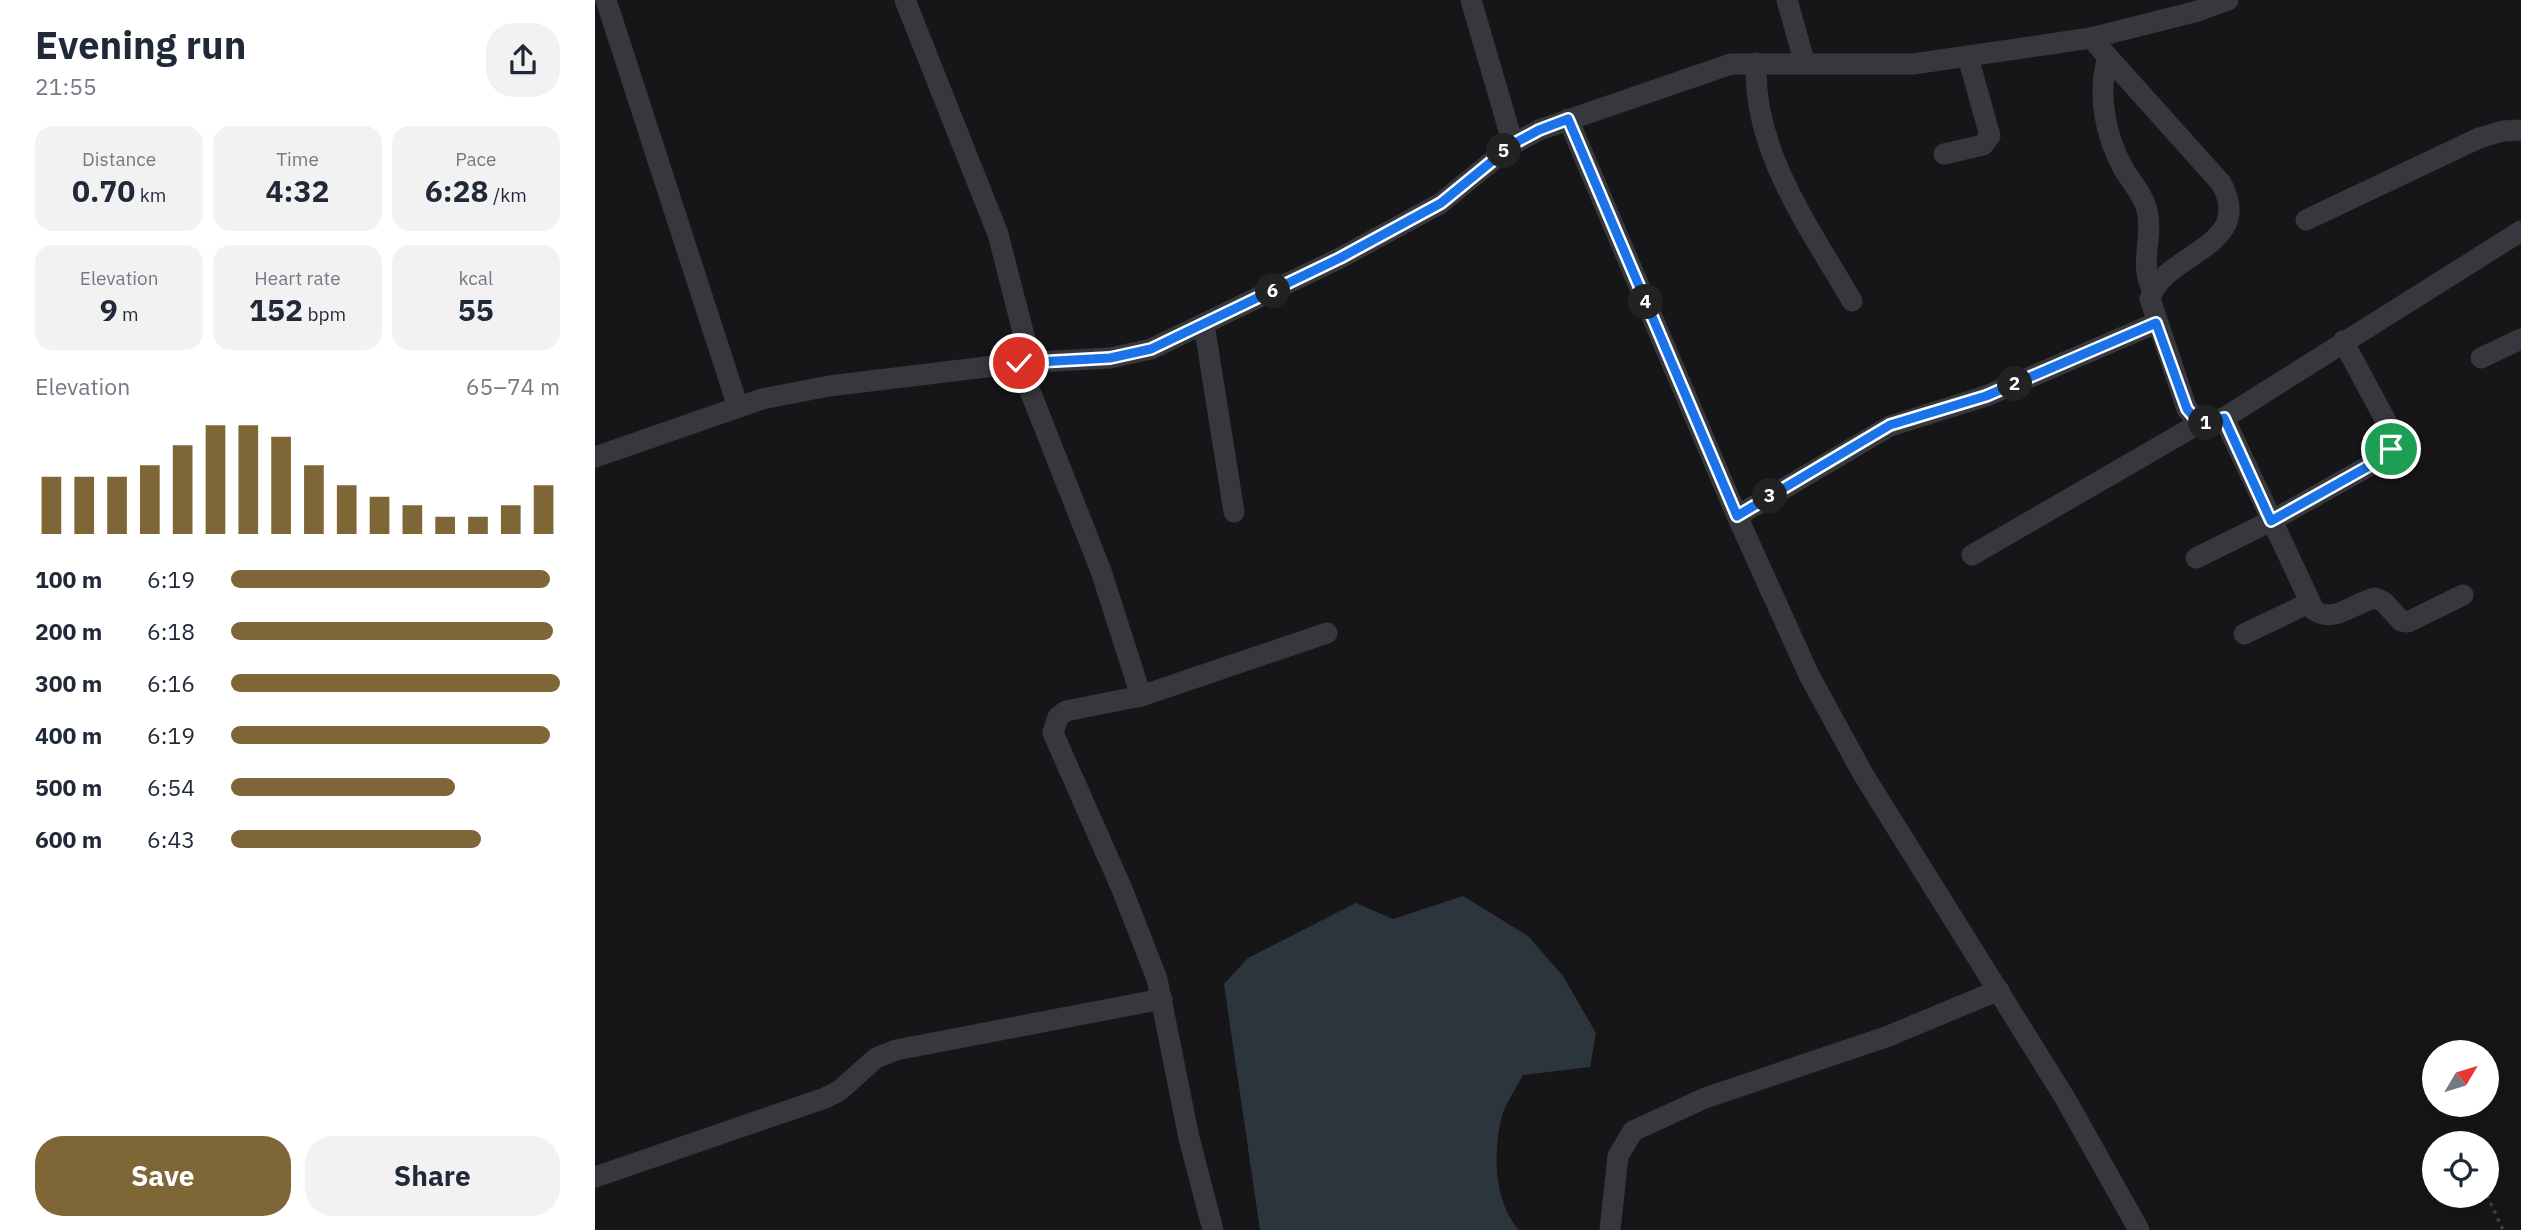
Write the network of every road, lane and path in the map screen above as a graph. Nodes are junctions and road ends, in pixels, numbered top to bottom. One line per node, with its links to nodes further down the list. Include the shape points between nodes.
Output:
1 (606, 0): 25 (street)
2 (905, 0): 24 (street, via 998,234)
3 (1471, 0): 13 (street)
4 (1787, 0): 10 (street)
5 (2228, 0): 6 (street)
6 (2091, 38): 7 (street); 8 (street)
7 (1968, 57): 10 (street, via 1913,64); 14 (street, via 1990,136 1983,145)
8 (2108, 57): 17 (street, via 2103,77 2105,113 2117,155 2147,211 2145,272); 17 (street, via 2221,183 2231,205 2224,226 2213,239)
9 (1756, 63): 10 (street); 11 (street, via 1702,72); 18 (street, via 1757,93 1774,160)
10 (1805, 64)
11 (1568, 119): 13 (street); 30 (street)
12 (2521, 130): 15 (street, via 2479,138)
13 (1513, 144): 20 (street, via 1441,203)
14 (1944, 154)
15 (2306, 220)
16 (2521, 231): 22 (street)
17 (2153, 290): 19 (street, via 2150,299)
18 (1852, 301)
19 (2156, 323): 27 (street, via 2187,409); 30 (street, via 1986,396 1890,425)
20 (1204, 324): 24 (street, via 1151,349 1110,358); 29 (street)
21 (2521, 339): 23 (street)
22 (2343, 341): 26 (street); 31 (street, via 2388,425 2391,449 2385,457)
23 (2481, 358)
24 (1025, 363): 25 (street, via 829,386); 38 (street, via 1101,570)
25 (738, 407): 28 (street)
26 (2224, 418): 27 (street); 31 (street)
27 (2200, 424): 32 (street)
28 (595, 457)
29 (1234, 512)
30 (1737, 516): 39 (street, via 1777,609 1839,732)
31 (2271, 521): 33 (street); 35 (street)
32 (1972, 555)
33 (2196, 558)
34 (2463, 595): 35 (street, via 2408,622 2375,598 2331,617)
35 (2309, 603): 37 (street)
36 (1327, 634): 38 (street)
37 (2245, 634)
38 (1141, 696): 40 (street, via 1066,711 1058,717 1053,733 1143,939)
39 (1999, 990): 44 (street, via 1886,1037 1705,1098 1633,1131 1618,1156); 45 (street)
40 (1162, 999): 41 (street, via 885,1053 825,1098); 43 (street, via 1189,1138)
41 (595, 1177)
42 (2493, 1208): 46 (path)
43 (1213, 1230)
44 (1610, 1230)
45 (2139, 1230)
46 (2503, 1230)

